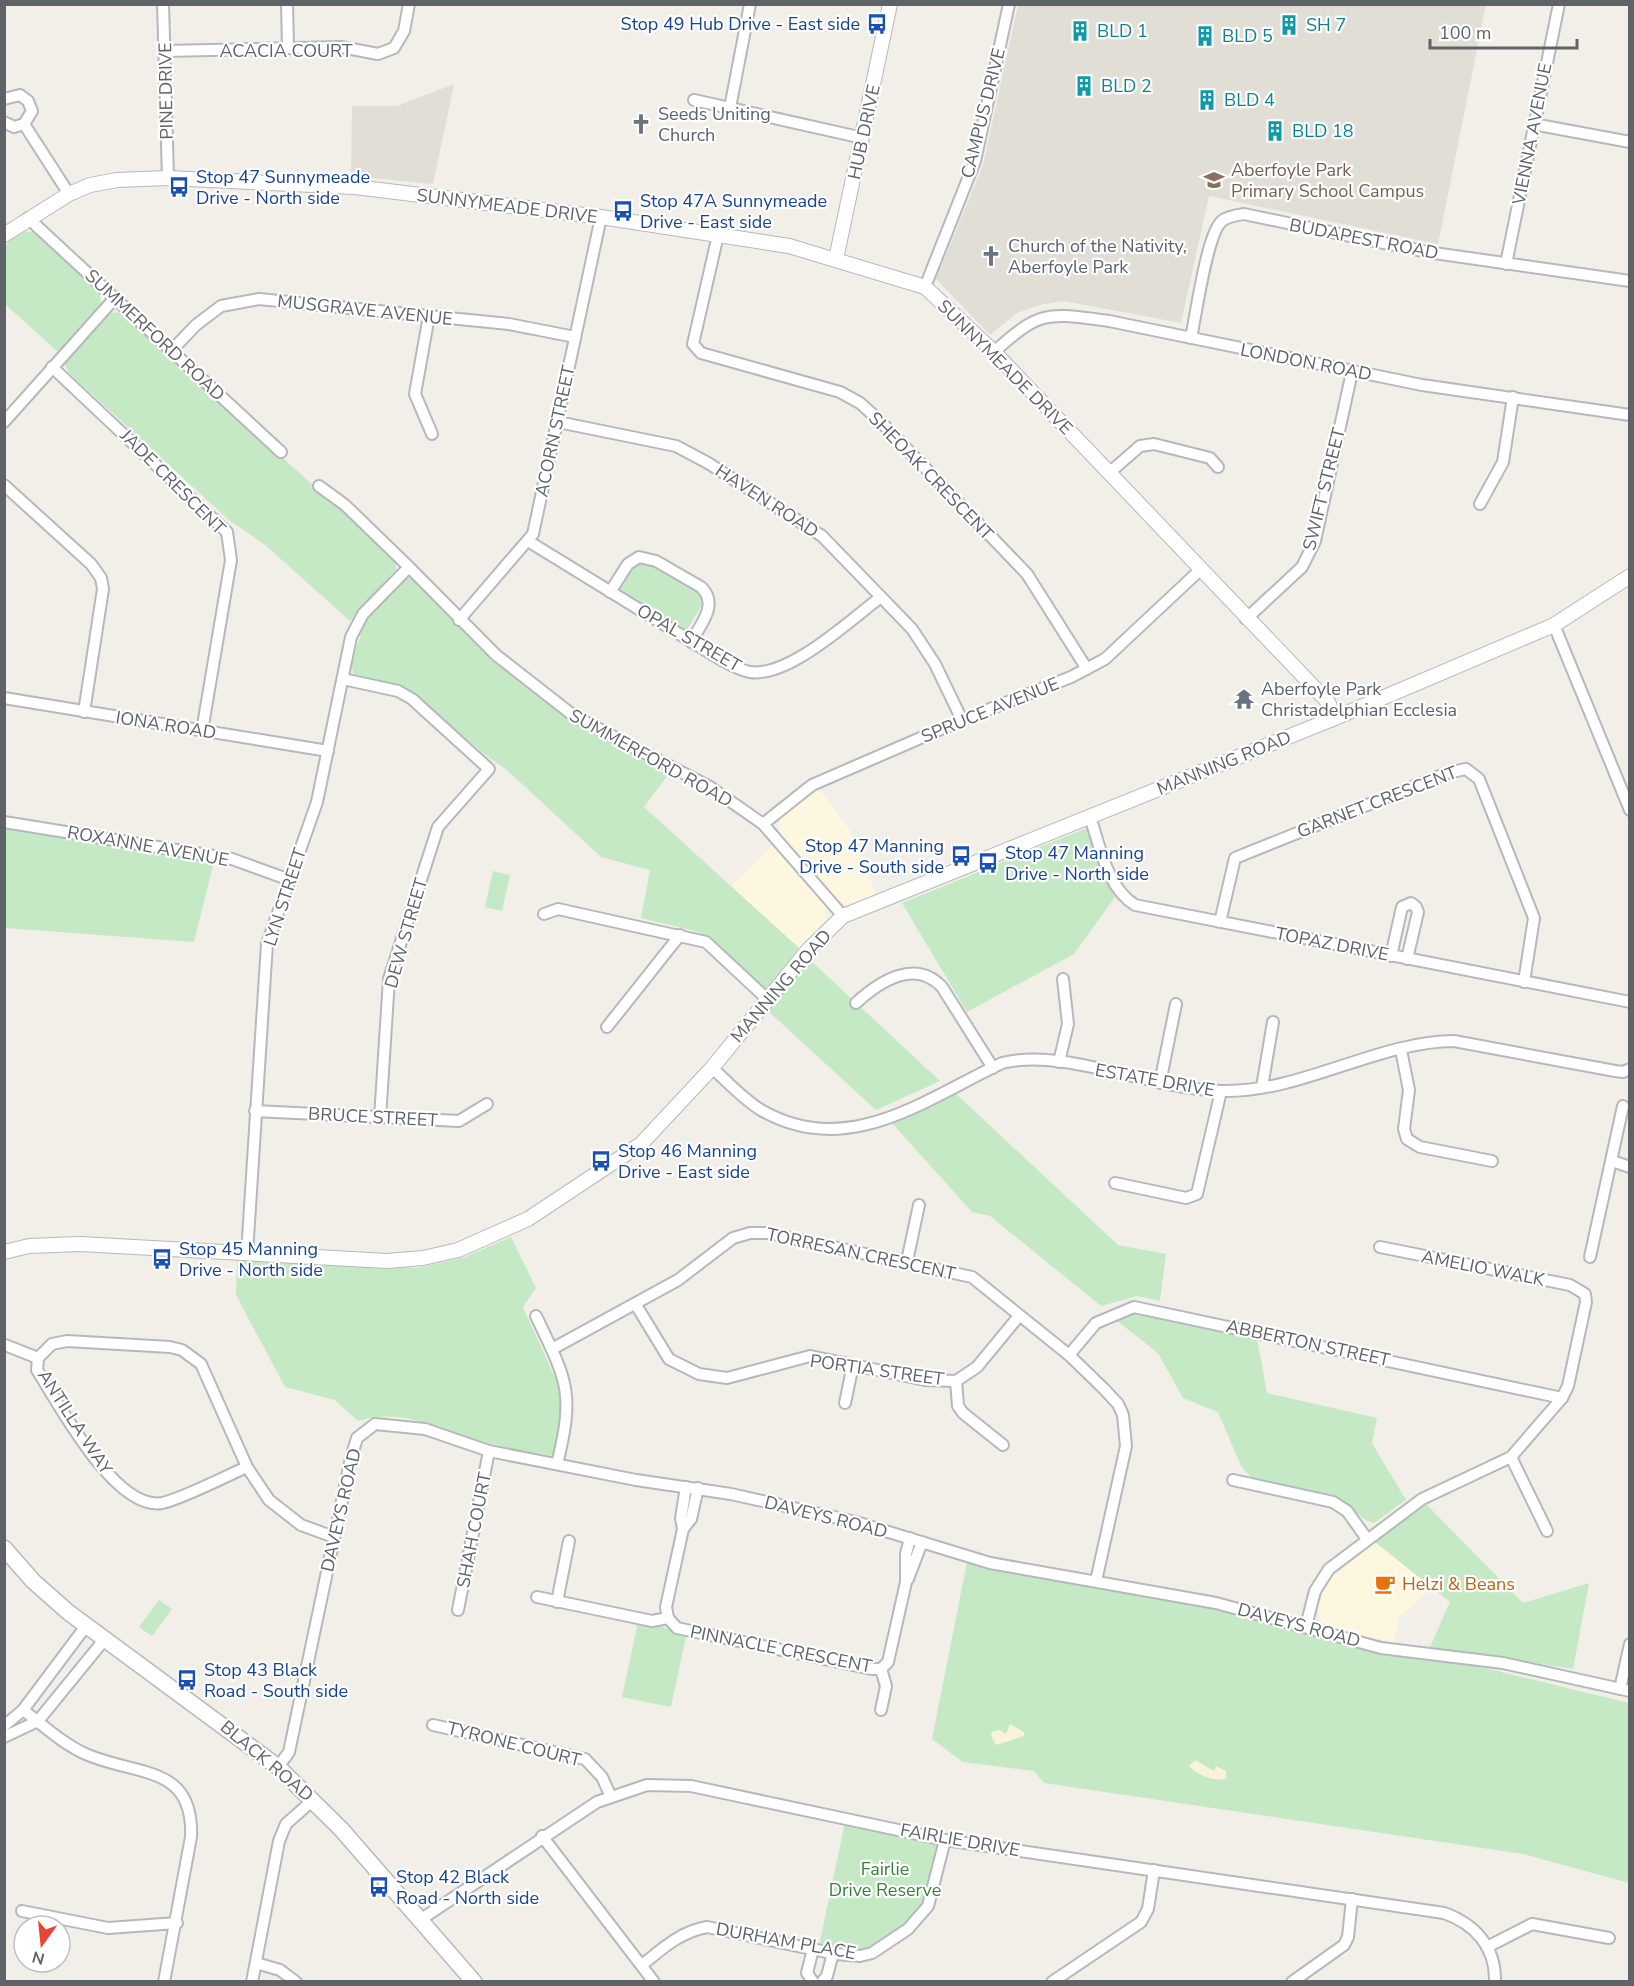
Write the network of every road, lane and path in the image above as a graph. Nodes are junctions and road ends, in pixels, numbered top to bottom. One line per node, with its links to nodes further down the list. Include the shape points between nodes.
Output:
1 (163, 4): 9 (street, PINE DRIVE)
2 (287, 4): 8 (street)
3 (409, 4): 8 (street, ACACIA COURT, via 404,31 394,48 378,54 341,47)
4 (750, 4): 12 (street)
5 (890, 4): 16 (street, HUB DRIVE)
6 (1009, 4): 27 (street, CAMPUS DRIVE, via 975,161)
7 (1558, 4): 15 (street, VIENNA AVENUE)
8 (288, 48): 9 (street, ACACIA COURT)
9 (165, 51): 18 (street, PINE DRIVE)
10 (4, 99): 14 (street, via 15,95 28,101 32,111)
11 (693, 100): 12 (street)
12 (730, 108): 16 (street)
13 (4, 122): 14 (street, via 14,127)
14 (24, 124): 19 (street)
15 (1533, 124): 17 (street); 25 (street, VIENNA AVENUE)
16 (863, 138): 24 (street, HUB DRIVE)
17 (1629, 142)
18 (168, 178): 19 (street, SUNNYMEADE DRIVE, via 117,180); 20 (street, SUNNYMEADE DRIVE, via 355,187)
19 (69, 194): 21 (street, SUNNYMEADE DRIVE)
20 (601, 217): 23 (street, SUNNYMEADE DRIVE); 30 (street, ACORN STREET)
21 (28, 218): 22 (street, SUNNYMEADE DRIVE); 28 (street, SUMMERFORD ROAD)
22 (4, 235)
23 (718, 235): 24 (street, SUNNYMEADE DRIVE, via 789,246); 57 (street, SHEOAK CRESCENT, via 693,344 701,353 840,392 860,403 1027,574)
24 (836, 259): 27 (street, SUNNYMEADE DRIVE)
25 (1506, 264): 26 (street, BUDAPEST ROAD); 31 (street, BUDAPEST ROAD, via 1427,252 1245,214 1233,216 1224,219 1212,235)
26 (1629, 280)
27 (925, 287): 33 (street, SUNNYMEADE DRIVE)
28 (115, 298): 32 (street, SUMMERFORD ROAD); 34 (street)
29 (429, 316): 30 (street, MUSGRAVE AVENUE, via 509,324); 32 (street, MUSGRAVE AVENUE, via 259,299 221,306); 40 (street, via 415,394)
30 (575, 337): 39 (street, ACORN STREET)
31 (1191, 338): 33 (street, LONDON ROAD, via 1059,315 1035,319); 35 (street, LONDON ROAD)
32 (172, 350): 41 (street, SUMMERFORD ROAD)
33 (994, 352): 43 (street, SUNNYMEADE DRIVE)
34 (52, 367): 38 (street); 63 (street, JADE CRESCENT, via 227,532 231,560)
35 (1352, 372): 36 (street, LONDON ROAD); 53 (street, SWIFT STREET, via 1315,541 1302,567)
36 (1514, 397): 37 (street, LONDON ROAD); 46 (street, via 1503,462)
37 (1629, 415)
38 (4, 422)
39 (558, 422): 47 (street, ACORN STREET, via 533,534); 52 (street, HAVEN ROAD, via 671,445 708,462 822,536)
40 (432, 434)
41 (281, 452)
42 (1218, 467): 43 (street, via 1210,458 1154,444 1140,446)
43 (1109, 473): 49 (street, SUNNYMEADE DRIVE)
44 (4, 485): 60 (street, via 91,564 100,578 103,589)
45 (319, 486): 48 (street, SUMMERFORD ROAD, via 345,505)
46 (1480, 504)
47 (528, 541): 51 (street, OPAL STREET); 54 (street, ACORN STREET)
48 (409, 567): 54 (street, SUMMERFORD ROAD); 58 (street, LYN STREET, via 363,614 351,637)
49 (1200, 570): 53 (street, SUNNYMEADE DRIVE); 57 (street, SPRUCE AVENUE, via 1105,659)
50 (1629, 576): 55 (street, MANNING ROAD)
51 (610, 592): 56 (street, OPAL STREET); 56 (street, via 628,564 639,557 656,561 701,587 707,593 709,608)
52 (881, 597): 56 (street, OPAL STREET, via 804,654 775,670 749,672 736,668); 62 (street, HAVEN ROAD, via 918,638)
53 (1246, 619): 61 (street, SUNNYMEADE DRIVE, via 1328,702)
54 (459, 620): 68 (street, SUMMERFORD ROAD, via 496,655 574,716 710,787)
55 (1554, 626): 61 (street, MANNING ROAD); 65 (street)
56 (691, 642)
57 (1087, 669): 62 (street, SPRUCE AVENUE)
58 (343, 679): 64 (street, LYN STREET); 95 (street, DEW STREET, via 412,699 489,769 438,826 389,980)
59 (4, 698): 60 (street, IONA ROAD)
60 (84, 712): 63 (street, IONA ROAD)
61 (1335, 718): 66 (street, MANNING ROAD)
62 (962, 720): 68 (street, SPRUCE AVENUE, via 812,785)
63 (202, 731): 64 (street, IONA ROAD)
64 (328, 751): 69 (street, LYN STREET, via 317,802)
65 (1629, 810)
66 (1090, 817): 71 (street, MANNING ROAD); 72 (street, TOPAZ DRIVE, via 1113,880 1126,900)
67 (4, 822): 69 (street, ROXANNE AVENUE, via 232,859)
68 (763, 824): 71 (street, SUMMERFORD ROAD)
69 (290, 880): 94 (street, LYN STREET, via 267,944)
70 (544, 914): 73 (street, via 558,909)
71 (843, 916): 78 (street, MANNING ROAD)
72 (1220, 922): 74 (street, TOPAZ DRIVE); 77 (street, GARNET CRESCENT, via 1235,858 1447,773 1466,769 1479,779 1534,918)
73 (680, 934): 78 (street, via 706,942); 83 (street)
74 (1391, 956): 75 (street, TOPAZ DRIVE); 75 (street, via 1402,907 1411,903 1418,912)
75 (1407, 959): 77 (street, TOPAZ DRIVE)
76 (1063, 979): 85 (street, via 1068,1024)
77 (1524, 982): 79 (street, TOPAZ DRIVE)
78 (767, 999): 86 (street, MANNING ROAD)
79 (1629, 1002)
80 (856, 1003): 87 (street, via 878,983 898,975 930,977 942,987)
81 (1176, 1004): 89 (street)
82 (1273, 1022): 90 (street)
83 (607, 1027)
84 (1401, 1050): 88 (street, ESTATE DRIVE, via 1430,1041 1454,1041); 90 (street, ESTATE DRIVE); 96 (street, via 1409,1090 1404,1129 1407,1139 1420,1147)
85 (1059, 1062): 87 (street, ESTATE DRIVE, via 1018,1059); 89 (street, ESTATE DRIVE)
86 (712, 1068): 87 (street, ESTATE DRIVE, via 774,1117 837,1131 889,1118); 103 (street, MANNING ROAD, via 641,1144 528,1219 458,1250 387,1261)
87 (993, 1068)
88 (1626, 1070)
89 (1160, 1083): 91 (street, ESTATE DRIVE)
90 (1262, 1087): 91 (street, ESTATE DRIVE)
91 (1221, 1091): 99 (street, via 1197,1194 1186,1198)
92 (487, 1104): 95 (street, BRUCE STREET, via 459,1121)
93 (1623, 1106): 97 (street)
94 (255, 1111): 95 (street, BRUCE STREET); 103 (street, LYN STREET)
95 (380, 1118)
96 (1492, 1161)
97 (1612, 1161): 98 (street); 104 (street)
98 (1629, 1167)
99 (1115, 1183)
100 (919, 1205): 105 (street)
101 (1380, 1247): 115 (street, AMELIO WALK, via 1570,1285 1585,1294 1568,1386)
102 (4, 1252): 103 (street, MANNING ROAD, via 29,1246 80,1244)
103 (247, 1253)
104 (1590, 1257)
105 (907, 1261): 106 (street, TORRESAN CRESCENT, via 769,1233 750,1233 719,1246 678,1280); 108 (street, TORRESAN CRESCENT, via 972,1277)
106 (636, 1305): 110 (street, TORRESAN CRESCENT); 113 (street, PORTIA STREET, via 669,1359 699,1374 727,1378 810,1356)
107 (536, 1316): 110 (street)
108 (1019, 1316): 111 (street, TORRESAN CRESCENT); 114 (street, PORTIA STREET, via 977,1367)
109 (5, 1346): 112 (street)
110 (552, 1349): 120 (street, via 567,1386 568,1400)
111 (1069, 1355): 115 (street, ABBERTON STREET, via 1096,1323 1134,1307); 133 (street, TORRESAN CRESCENT, via 1118,1404 1126,1433)
112 (38, 1358): 121 (street, ANTILLA WAY, via 52,1344 67,1341 182,1350 201,1364); 121 (street, ANTILLA WAY, via 37,1370 105,1473 146,1503 162,1503)
113 (853, 1365): 114 (street, PORTIA STREET, via 925,1380); 116 (street)
114 (956, 1381): 117 (street, via 958,1406 963,1413)
115 (1562, 1398): 119 (street)
116 (845, 1403)
117 (1004, 1445)
118 (489, 1451): 120 (street, DAVEYS ROAD); 127 (street, DAVEYS ROAD, via 425,1429 375,1424 357,1438); 137 (street, SHAH COURT)
119 (1510, 1457): 126 (street); 129 (street, via 1422,1498)
120 (557, 1464): 123 (street, DAVEYS ROAD)
121 (247, 1467): 127 (street, ANTILLA WAY, via 269,1500 301,1525)
122 (1233, 1480): 129 (street, via 1333,1502 1347,1511)
123 (686, 1487): 124 (street, DAVEYS ROAD); 125 (street, PINNACLE CRESCENT)
124 (698, 1488): 125 (street, PINNACLE CRESCENT, via 691,1519); 128 (street, DAVEYS ROAD, via 856,1522)
125 (683, 1529): 138 (street, PINNACLE CRESCENT, via 666,1607)
126 (1546, 1532)
127 (334, 1537): 151 (street, DAVEYS ROAD, via 289,1752)
128 (910, 1538): 131 (street, DAVEYS ROAD); 134 (street, PINNACLE CRESCENT)
129 (1367, 1539): 140 (street, via 1321,1578)
130 (569, 1541): 136 (street)
131 (922, 1542): 133 (street, DAVEYS ROAD, via 990,1563); 134 (street, PINNACLE CRESCENT)
132 (4, 1548): 139 (main road, BLACK ROAD, via 33,1581)
133 (1096, 1581): 140 (street, DAVEYS ROAD, via 1216,1603)
134 (906, 1582): 143 (street, PINNACLE CRESCENT, via 888,1662)
135 (537, 1598): 136 (street)
136 (557, 1602): 138 (street, via 652,1621)
137 (458, 1610)
138 (668, 1618): 143 (street, PINNACLE CRESCENT, via 677,1628)
139 (86, 1626): 141 (main road, BLACK ROAD); 145 (street)
140 (1306, 1626): 144 (street, DAVEYS ROAD, via 1382,1648 1503,1663)
141 (104, 1640): 147 (street); 151 (main road, BLACK ROAD)
142 (1629, 1644): 144 (street)
143 (881, 1669): 146 (street, PINNACLE CRESCENT, via 886,1686)
144 (1625, 1690)
145 (23, 1710): 147 (street); 149 (street)
146 (881, 1710)
147 (38, 1721): 150 (street); 160 (street, via 86,1754 157,1776 183,1793 192,1818)
148 (433, 1725): 152 (street, TYRONE COURT, via 585,1759 602,1777)
149 (4, 1726)
150 (4, 1737)
151 (278, 1767): 153 (main road, BLACK ROAD)
152 (611, 1797): 154 (street, FAIRLIE DRIVE); 155 (street, FAIRLIE DRIVE, via 647,1785 691,1786)
153 (314, 1800): 159 (main road, BLACK ROAD); 165 (street, via 286,1824 279,1841)
154 (542, 1836): 159 (street, FAIRLIE DRIVE); 166 (street)
155 (945, 1840): 156 (street, FAIRLIE DRIVE); 164 (street, DURHAM PLACE, via 933,1894 920,1918 872,1953)
156 (1154, 1870): 157 (street, FAIRLIE DRIVE); 174 (street, via 1148,1909 1141,1922)
157 (1352, 1899): 162 (street, FAIRLIE DRIVE, via 1444,1912 1476,1930); 175 (street, via 1344,1945)
158 (22, 1911): 160 (street, via 108,1928)
159 (420, 1920): 170 (main road, BLACK ROAD)
160 (177, 1923): 167 (street)
161 (1609, 1938): 162 (street, via 1532,1924)
162 (1487, 1947): 176 (street, FAIRLIE DRIVE, via 1495,1961)
163 (813, 1949): 164 (street, DURHAM PLACE); 166 (street, DURHAM PLACE, via 707,1927 673,1939); 172 (street, via 807,1973)
164 (833, 1953): 173 (street)
165 (256, 1963): 168 (street); 169 (street, via 280,1970)
166 (642, 1965): 171 (street)
167 (164, 1982)
168 (252, 1982)
169 (296, 1982)
170 (474, 1982)
171 (654, 1982)
172 (813, 1982)
173 (822, 1982)
174 (1052, 1982)
175 (1292, 1982)
176 (1495, 1982)

